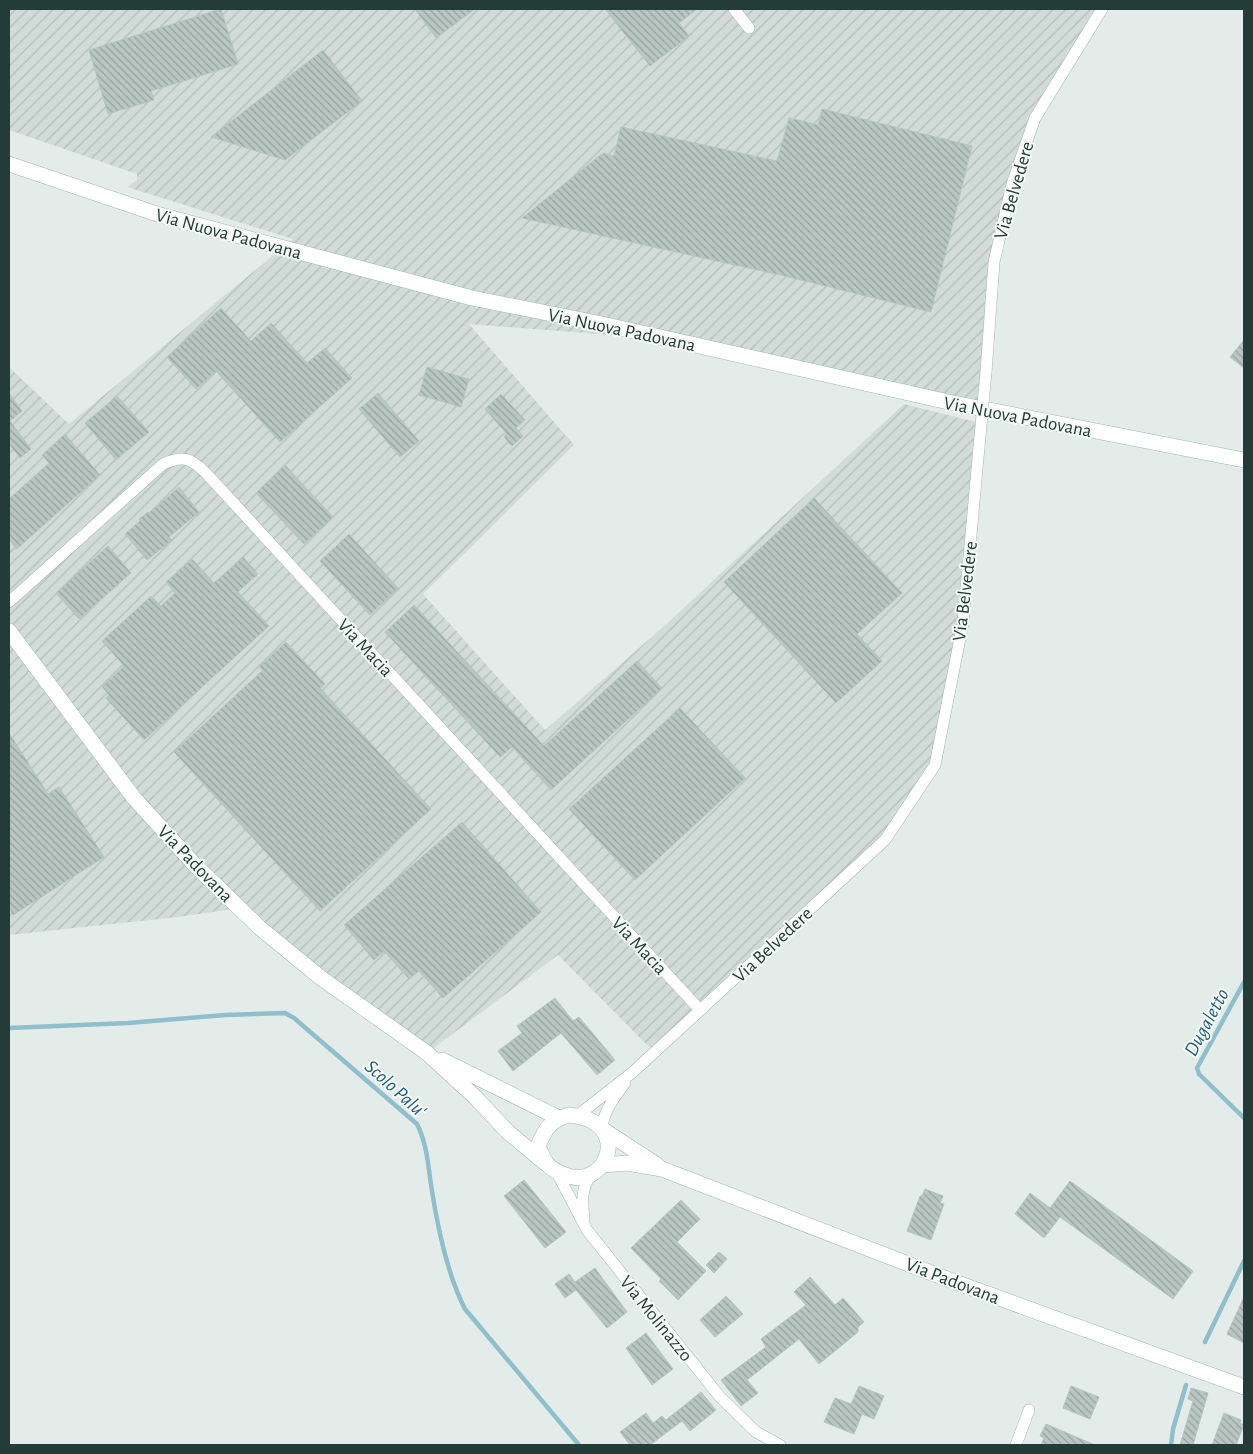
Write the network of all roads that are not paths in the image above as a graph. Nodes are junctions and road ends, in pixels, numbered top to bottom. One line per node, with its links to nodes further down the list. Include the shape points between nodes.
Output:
1 (734, 9): 3 (street)
2 (1102, 9): 8 (street, Via Belvedere, bridge, via 1035,118 1012,184 994,262 963,624 935,765 884,840)
3 (749, 28)
4 (9, 164): 5 (street, Via Nuova Padovana, via 160,215 472,298 602,324 953,404)
5 (1244, 460)
6 (9, 602): 8 (street, Via Macia, via 163,464 176,458 195,462)
7 (9, 631): 9 (street, Via Padovana, via 134,798 195,865 260,928 321,978)
8 (700, 1010): 10 (street, Via Belvedere)
9 (427, 1053): 12 (street, Via Padovana); 15 (street, Via Padovana, via 508,1132)
10 (633, 1072): 11 (street, Via Belvedere); 13 (street, Via Belvedere, via 612,1100)
11 (577, 1116): 12 (street, Via Padovana); 13 (street, Via Padovana, via 591,1119)
12 (559, 1118): 15 (street, via 545,1129 538,1146)
13 (602, 1128): 14 (street, via 609,1147); 16 (street, Via Padovana)
14 (603, 1165): 16 (street, Via Padovana, via 627,1163); 17 (street)
15 (550, 1167): 17 (street, Via Padovana, via 573,1178); 18 (street, Via Molinazzo)
16 (662, 1169): 19 (street, Via Padovana, via 955,1282)
17 (591, 1176): 18 (street, via 586,1181 581,1201)
18 (586, 1230): 21 (street, Via Molinazzo, via 720,1397 756,1432)
19 (1244, 1388)
20 (1029, 1410): 22 (street)
21 (780, 1445)
22 (1016, 1445)

